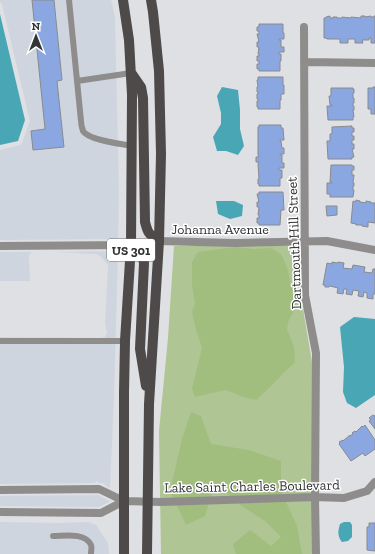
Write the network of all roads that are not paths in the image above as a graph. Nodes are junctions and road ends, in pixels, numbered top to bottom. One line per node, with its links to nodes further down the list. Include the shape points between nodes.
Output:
1 (69, 0): 8 (lane)
2 (123, 0): 7 (main road, US 301, via 130,40)
3 (151, 0): 10 (main road, US 301, via 159,72)
4 (304, 27): 5 (street, Dartmouth Hill Street)
5 (305, 62): 6 (street); 11 (street, Dartmouth Hill Street)
6 (375, 63)
7 (131, 73): 8 (lane); 9 (main road, US 301); 10 (main road, via 141,87 145,222 150,235)
8 (77, 81): 9 (lane, via 84,132 105,141)
9 (132, 146): 12 (main road, US 301)
10 (159, 241): 11 (street, Johanna Avenue); 17 (main road, US 301)
11 (304, 241): 14 (street, Johanna Avenue, via 327,241); 20 (street, Dartmouth Hill Street, via 305,295 316,352)
12 (131, 245): 13 (street); 16 (main road, US 301); 17 (main road, via 138,246 144,263 140,349)
13 (0, 246)
14 (375, 250)
15 (0, 341): 16 (lane)
16 (125, 341): 21 (main road, US 301)
17 (149, 404): 22 (main road, US 301)
18 (375, 482): 20 (street, Lake Saint Charles Boulevard, via 367,491 344,498)
19 (0, 490): 21 (street, Lake Saint Charles Boulevard, via 99,489)
20 (315, 497): 22 (street, Lake Saint Charles Boulevard); 28 (street, Dartmouth Hill Street)
21 (124, 501): 22 (street, Lake Saint Charles Boulevard); 23 (street, Lake Saint Charles Boulevard, via 101,513); 26 (main road, US 301)
22 (148, 501): 27 (main road, US 301)
23 (0, 512)
24 (53, 536): 25 (lane, via 86,538 91,545)
25 (91, 554)
26 (124, 554)
27 (147, 554)
28 (316, 554)

